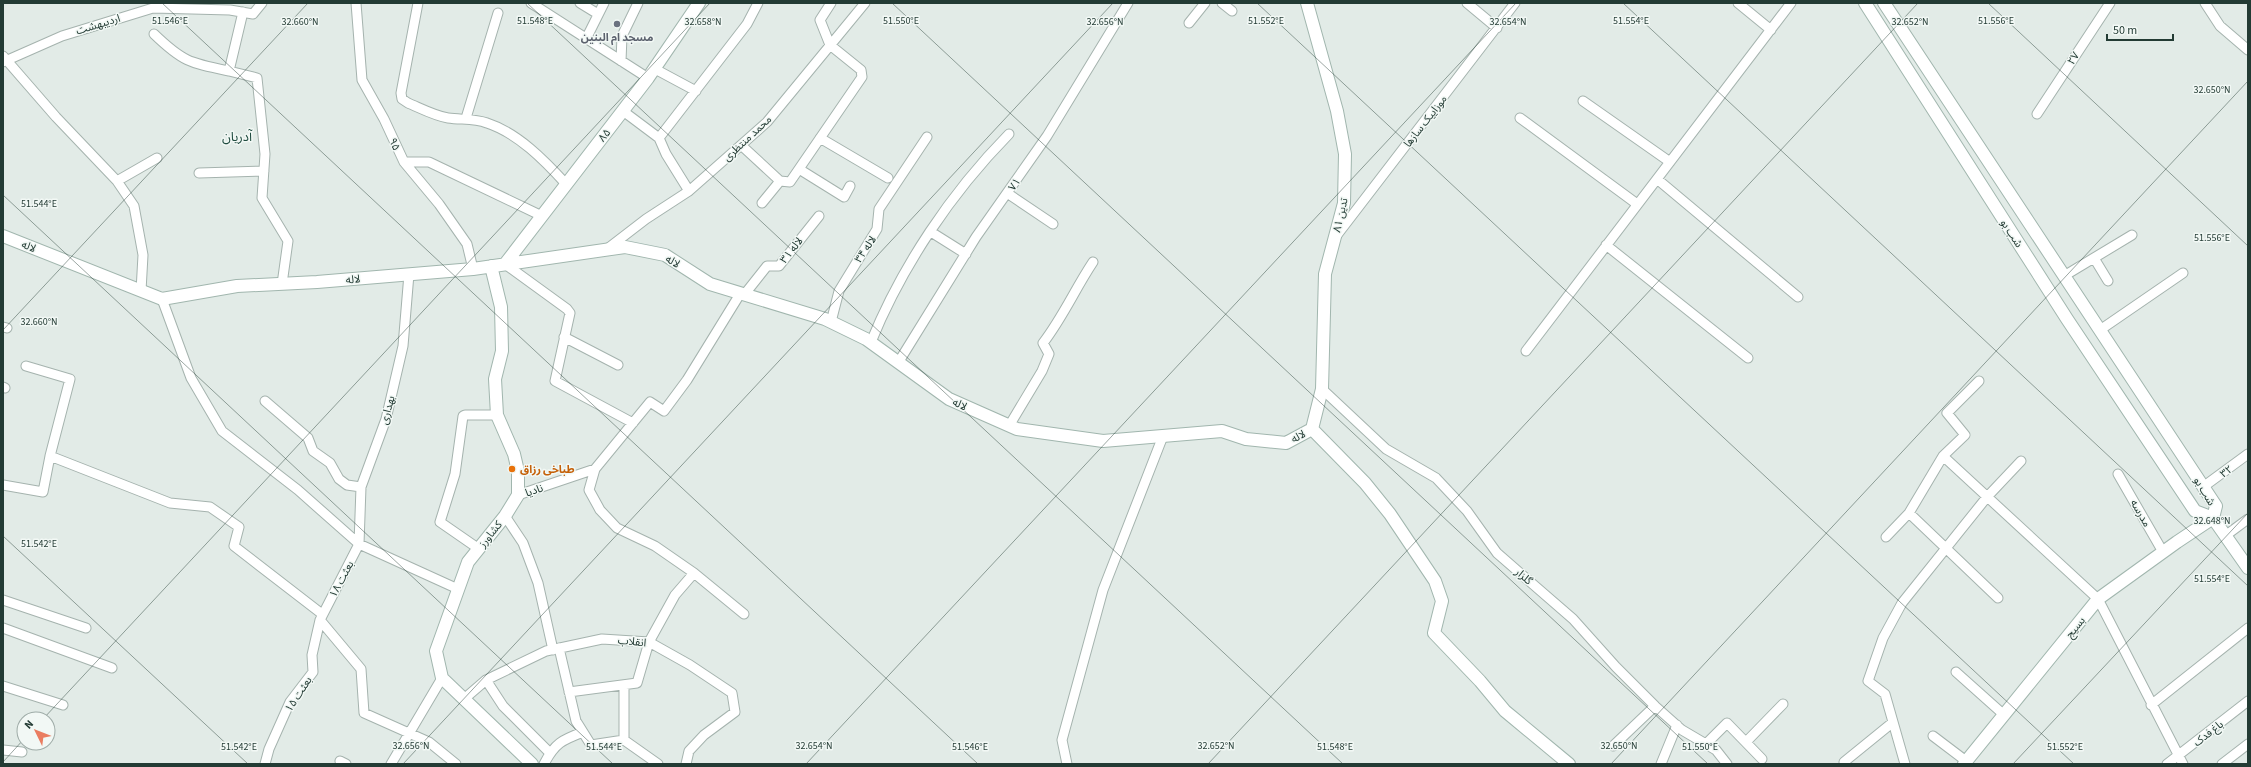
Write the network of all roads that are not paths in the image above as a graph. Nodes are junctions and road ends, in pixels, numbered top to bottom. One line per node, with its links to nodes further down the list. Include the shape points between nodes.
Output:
1 (251, 3): 30 (street)
2 (262, 3): 30 (street)
3 (356, 3): 55 (street, ۹۵, via 362,80)
4 (418, 3): 47 (street, via 400,93 402,100 447,118)
5 (531, 3): 36 (street)
6 (580, 3): 31 (street)
7 (604, 3): 31 (street)
8 (699, 3): 42 (street, ۸۵)
9 (758, 3): 43 (street, via 747,24)
10 (831, 3): 37 (street, via 820,20)
11 (865, 3): 37 (street, محمد منتظری)
12 (1128, 3): 67 (street, ۷۱, via 1048,136)
13 (1205, 3): 32 (street)
14 (1222, 3): 27 (street)
15 (1307, 3): 76 (street, تدین ۸۱, via 1337,111 1345,154 1344,203)
16 (1467, 3): 33 (street)
17 (1515, 3): 33 (street, موزاییک سازها)
18 (1738, 3): 34 (street)
19 (1792, 3): 34 (street)
20 (1865, 3): 124 (street, شب بو, via 2067,320 2195,511)
21 (1884, 3): 87 (street, شب بو)
22 (2110, 3): 46 (street, ۲۷)
23 (2205, 3): 38 (street, via 2220,26)
24 (636, 4): 40 (street, via 622,36)
25 (197, 6): 26 (street, اردیبهشت); 28 (street, اردیبهشت)
26 (141, 7): 39 (street, اردیبهشت)
27 (1232, 11)
28 (243, 12): 30 (street, اردیبهشت); 41 (street)
29 (498, 13): 47 (street)
30 (253, 14)
31 (598, 14): 36 (street)
32 (1189, 23)
33 (1497, 28): 76 (street, موزاییک سازها)
34 (1771, 30): 56 (street)
35 (154, 34): 41 (street, via 176,55 194,64)
36 (586, 39): 40 (street)
37 (830, 44): 51 (street, via 861,70 862,74); 53 (street, محمد منتظری, via 767,122)
38 (2248, 50)
39 (4, 60): 62 (street)
40 (621, 61): 42 (street)
41 (229, 71): 58 (street, via 257,78 265,154)
42 (652, 73): 43 (street); 45 (street, ۸۵)
43 (696, 91): 50 (street)
44 (1583, 101): 56 (street)
45 (622, 111): 50 (street); 64 (street, ۸۵)
46 (2037, 114)
47 (466, 118): 64 (street, via 488,123 507,132 547,163)
48 (1520, 118): 69 (street)
49 (1009, 134): 73 (street, via 961,187)
50 (659, 138): 66 (street)
51 (820, 138): 57 (street); 60 (street)
52 (928, 138): 94 (street, لاله ۳۴, via 879,210 877,229 839,291)
53 (741, 145): 63 (street); 66 (street, محمد منتظری)
54 (157, 158): 62 (street)
55 (404, 162): 70 (street, via 428,162); 84 (street, ۹۵, via 439,204 467,244)
56 (1670, 162): 61 (street)
57 (799, 169): 63 (street, via 790,182); 65 (street, via 844,197)
58 (264, 171): 59 (street); 89 (street, via 262,198 288,241)
59 (199, 173)
60 (888, 178)
61 (1657, 179): 69 (street); 92 (street)
62 (117, 181): 90 (street, via 134,206 143,255)
63 (780, 181): 68 (street)
64 (566, 184): 70 (street, ۸۵)
65 (850, 186)
66 (689, 191): 78 (street, محمد منتظری)
67 (1008, 193): 72 (street); 79 (street, ۷۱)
68 (762, 203)
69 (1637, 204): 77 (street)
70 (542, 216): 82 (street, ۸۵)
71 (819, 216): 91 (street, لاله ۳۱, via 779,266 767,266)
72 (1053, 224)
73 (931, 232): 79 (street); 97 (street, via 893,291)
74 (2132, 235): 80 (street)
75 (3, 236): 90 (street, لاله)
76 (1334, 239): 104 (street, تدین ۸۱, via 1325,274)
77 (1606, 245): 98 (street); 99 (street)
78 (607, 249): 82 (street, لاله); 91 (street, لاله, via 625,247 665,255 710,284)
79 (966, 254): 100 (street, ۷۱)
80 (2094, 258): 87 (street); 88 (street)
81 (1092, 262): 108 (street, via 1060,321 1043,343 1049,354 1047,359)
82 (505, 264): 83 (street, لاله); 96 (street, via 567,309 570,313)
83 (491, 266): 84 (street, لاله); 106 (street, via 501,308 502,351 495,379)
84 (473, 269): 86 (street, لاله)
85 (2183, 272): 95 (street)
86 (409, 274): 89 (street, لاله); 118 (street, بهداری, via 403,346 386,419)
87 (2064, 276): 95 (street, شب بو)
88 (2108, 281)
89 (282, 284): 93 (street, لاله, via 237,286)
90 (141, 291): 93 (street, لاله)
91 (742, 294): 94 (street, لاله); 107 (street, via 664,412 650,402)
92 (1798, 297)
93 (162, 299): 128 (street, via 191,378 222,431 298,490)
94 (831, 322): 97 (street, لاله)
95 (2100, 330): 119 (street, شب بو)
96 (564, 337): 101 (street); 107 (street, via 555,381)
97 (871, 342): 100 (street, لاله)
98 (1526, 351)
99 (1748, 358)
100 (898, 363): 108 (street, لاله, via 949,399)
101 (618, 365)
102 (26, 366): 112 (street, via 70,379)
103 (1979, 381): 113 (street, via 1947,413 1965,435)
104 (1322, 389): 109 (street, تدین ۸۱); 157 (street, گلزار, via 1386,449 1436,478 1467,511 1497,553 1573,620)
105 (264, 401): 118 (street, via 308,438 313,451 330,463 338,479 347,485)
106 (497, 415): 120 (street, via 514,454 518,471); 129 (street, via 463,416 455,474 440,522)
107 (634, 423): 115 (street)
108 (1009, 426): 110 (street, لاله, via 1103,441)
109 (1312, 429): 110 (street, لاله, via 1286,443 1246,439 1222,431); 184 (street, via 1365,484 1435,581 1442,601 1434,633 1505,711)
110 (1163, 436): 183 (street, via 1103,590 1062,740)
111 (2248, 454): 119 (street, ۳۲)
112 (50, 456): 117 (street, via 43,492); 139 (street, via 170,503 210,507 239,527 234,546)
113 (1943, 456): 121 (street); 122 (street)
114 (2021, 461): 121 (street)
115 (595, 468): 120 (street, نادیا); 133 (street, via 589,490 604,514 617,528 655,546)
116 (2118, 474): 131 (street, مدرسه)
117 (3, 485)
118 (361, 487): 128 (street, بهداری)
119 (2203, 487): 124 (street, شب بو, via 2216,506)
120 (518, 495): 123 (street, کشاورز)
121 (1987, 497): 130 (street); 136 (street)
122 (1908, 513): 127 (street); 130 (street)
123 (505, 516): 129 (street, کشاورز); 144 (street, via 523,543 538,583)
124 (2213, 518): 126 (street); 131 (street, بسیج)
125 (2248, 519): 126 (street)
126 (2225, 536): 132 (street)
127 (1886, 537)
128 (359, 544): 134 (street); 139 (street, بعثت ۱۸)
129 (479, 549): 134 (street, کشاورز, via 468,562)
130 (1945, 549): 135 (street); 159 (street, via 1902,603 1883,638 1868,681 1885,694)
131 (2163, 552): 136 (street, بسیج)
132 (2248, 568)
133 (694, 573): 138 (street); 143 (street, via 675,595)
134 (458, 589): 147 (street, کشاورز, via 436,651)
135 (1998, 598)
136 (2098, 599): 156 (street); 158 (street, بسیج)
137 (3, 600): 141 (street)
138 (744, 614)
139 (321, 617): 162 (street, via 361,669 364,713); 176 (street, بعثت ۱۵, via 312,655 313,672 290,702)
140 (3, 628): 145 (street)
141 (86, 628)
142 (2248, 628): 156 (street)
143 (649, 642): 144 (street, انقلاب, via 602,639); 149 (street, via 637,683); 182 (street, انقلاب, via 732,693 735,712 699,740 689,751)
144 (556, 649): 148 (street, انقلاب); 151 (street)
145 (112, 668)
146 (1956, 672): 158 (street)
147 (442, 678): 152 (street); 162 (street)
148 (486, 680): 152 (street, انقلاب); 171 (street, via 503,706)
149 (624, 685): 151 (street); 164 (street)
150 (3, 686): 155 (street)
151 (569, 692): 161 (street, via 576,721)
152 (464, 699): 179 (street)
153 (2248, 701): 172 (street, باغ فدک)
154 (1784, 704): 165 (street)
155 (63, 705)
156 (2151, 705): 172 (street)
157 (1655, 706): 160 (street, گلزار); 168 (street)
158 (2003, 714): 175 (street, بسیج)
159 (1892, 723): 174 (street); 187 (street)
160 (1677, 725): 166 (street, گلزار); 185 (street)
161 (583, 732): 164 (street, via 591,745); 171 (street, via 560,741)
162 (410, 733): 177 (street); 178 (street, via 429,742)
163 (1933, 736): 175 (street)
164 (624, 740): 181 (street)
165 (1746, 742): 166 (street, via 1727,723); 173 (street)
166 (1706, 744): 186 (street, گلزار, via 1716,750)
167 (2248, 744): 190 (street)
168 (1613, 746)
169 (3, 750): 170 (street)
170 (22, 752)
171 (550, 753): 180 (street)
172 (2178, 755): 188 (street, باغ فدک); 189 (street)
173 (1762, 759)
174 (1844, 762)
175 (1965, 763)
176 (265, 764)
177 (391, 764)
178 (456, 764)
179 (532, 764)
180 (544, 764)
181 (658, 764)
182 (686, 764)
183 (1067, 764)
184 (1569, 764)
185 (1661, 764)
186 (1727, 764)
187 (1904, 764)
188 (2167, 764)
189 (2183, 764)
190 (2222, 764)

